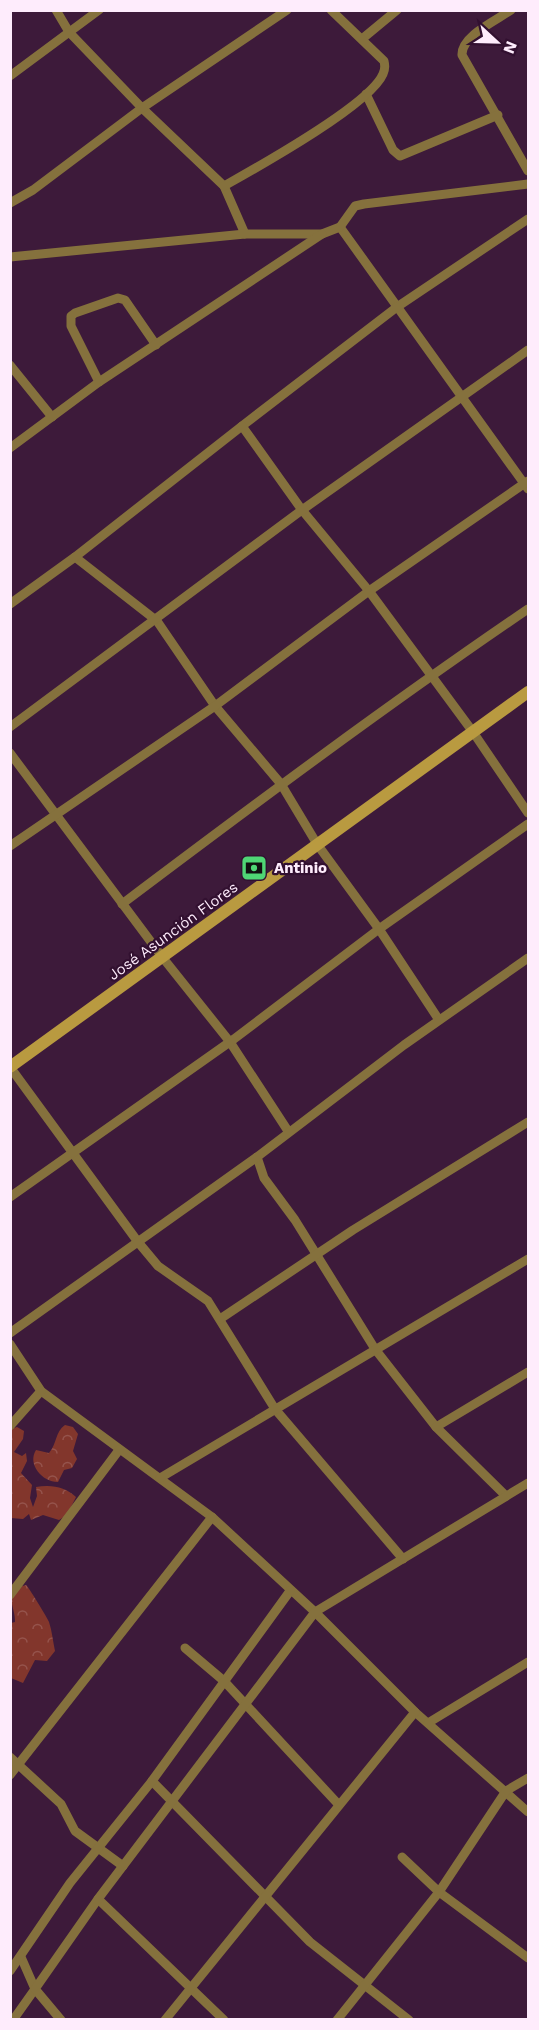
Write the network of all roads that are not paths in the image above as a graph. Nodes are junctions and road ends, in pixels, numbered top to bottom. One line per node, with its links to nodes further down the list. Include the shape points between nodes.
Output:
1 (56, 10): 7 (street)
2 (99, 10): 7 (street)
3 (287, 10): 11 (street)
4 (331, 10): 8 (street)
5 (397, 10): 8 (street)
6 (511, 10): 12 (street, via 470,38 461,50)
7 (69, 32): 9 (street); 11 (street)
8 (362, 39): 10 (street, via 384,61 385,68)
9 (10, 76)
10 (366, 94): 12 (street, via 393,150 400,156); 16 (street, via 314,132)
11 (142, 108): 16 (street); 17 (street)
12 (498, 115): 13 (street)
13 (525, 156): 14 (street)
14 (528, 171)
15 (528, 184): 19 (street, via 355,206)
16 (224, 186): 20 (street)
17 (10, 204)
18 (528, 219): 23 (street)
19 (340, 227): 21 (street); 23 (street)
20 (245, 234): 21 (street); 22 (street)
21 (322, 234): 24 (street)
22 (10, 257)
23 (397, 307): 28 (street); 30 (street)
24 (156, 345): 27 (street); 27 (street, via 125,300 118,298 75,313 71,326)
25 (528, 350): 28 (street)
26 (10, 365): 29 (street)
27 (99, 382): 29 (street)
28 (463, 399): 32 (street); 33 (street)
29 (52, 417): 31 (street)
30 (242, 426): 33 (street); 34 (street)
31 (10, 448)
32 (527, 484): 35 (street)
33 (302, 510): 35 (street); 38 (street)
34 (75, 557): 36 (street); 38 (street)
35 (369, 591): 39 (street); 41 (street)
36 (10, 604)
37 (528, 609): 39 (street)
38 (157, 621): 41 (street); 42 (street)
39 (431, 675): 43 (street); 45 (street)
40 (528, 693): 43 (street, José Asunción Flores)
41 (215, 706): 45 (street); 46 (street)
42 (10, 727)
43 (473, 732): 47 (street); 49 (street, José Asunción Flores)
44 (10, 753): 46 (street)
45 (281, 784): 49 (street); 51 (street)
46 (56, 813): 50 (street); 51 (street)
47 (528, 813)
48 (528, 825): 52 (street)
49 (317, 844): 52 (street); 53 (street, José Asunción Flores)
50 (10, 846)
51 (122, 904): 53 (street)
52 (379, 929): 55 (street); 56 (street)
53 (163, 958): 56 (street); 57 (street, José Asunción Flores)
54 (528, 958): 55 (street)
55 (439, 1020): 59 (street)
56 (230, 1042): 59 (street); 60 (street)
57 (10, 1067): 60 (street)
58 (528, 1122): 64 (street)
59 (288, 1131): 61 (street)
60 (73, 1154): 62 (street); 63 (street)
61 (256, 1157): 63 (street); 64 (street, via 264,1178)
62 (10, 1197)
63 (138, 1242): 66 (street, via 158,1266 208,1301); 67 (street)
64 (317, 1255): 66 (street); 69 (street)
65 (528, 1259): 69 (street)
66 (220, 1319): 72 (street)
67 (10, 1333)
68 (10, 1344): 71 (street)
69 (375, 1349): 72 (street); 74 (street)
70 (528, 1372): 74 (street)
71 (41, 1391): 73 (street); 75 (street)
72 (275, 1410): 76 (street); 80 (street)
73 (10, 1426)
74 (436, 1427): 78 (street)
75 (119, 1450): 76 (street); 82 (street)
76 (160, 1478): 79 (street)
77 (528, 1483): 78 (street)
78 (506, 1496): 80 (street)
79 (212, 1517): 81 (street); 91 (street)
80 (403, 1559): 83 (street)
81 (291, 1591): 83 (street); 86 (street)
82 (10, 1595)
83 (315, 1612): 87 (street); 88 (street)
84 (185, 1648): 86 (street)
85 (528, 1662): 89 (street)
86 (224, 1681): 87 (street); 94 (street)
87 (245, 1705): 96 (street); 97 (street)
88 (415, 1712): 89 (street); 97 (street)
89 (428, 1723): 95 (street)
90 (10, 1757): 91 (street)
91 (19, 1764): 92 (street); 99 (street, via 61,1804 75,1831)
92 (10, 1775)
93 (528, 1778): 95 (street)
94 (152, 1781): 96 (street); 99 (street)
95 (506, 1791): 98 (street); 102 (street)
96 (173, 1801): 101 (street); 103 (street)
97 (339, 1805): 103 (street)
98 (528, 1812)
99 (97, 1847): 101 (street); 105 (street)
100 (402, 1857): 102 (street)
101 (123, 1866): 104 (street)
102 (439, 1892): 106 (street); 108 (street)
103 (265, 1896): 108 (street, via 310,1942); 109 (street)
104 (98, 1899): 109 (street); 110 (street)
105 (21, 1957): 107 (street); 110 (street)
106 (528, 1958)
107 (10, 1971)
108 (365, 1987): 115 (street); 116 (street)
109 (190, 1988): 113 (street); 114 (street)
110 (35, 1989): 111 (street); 112 (street)
111 (13, 2019)
112 (61, 2019)
113 (165, 2019)
114 (224, 2019)
115 (338, 2019)
116 (409, 2019)

